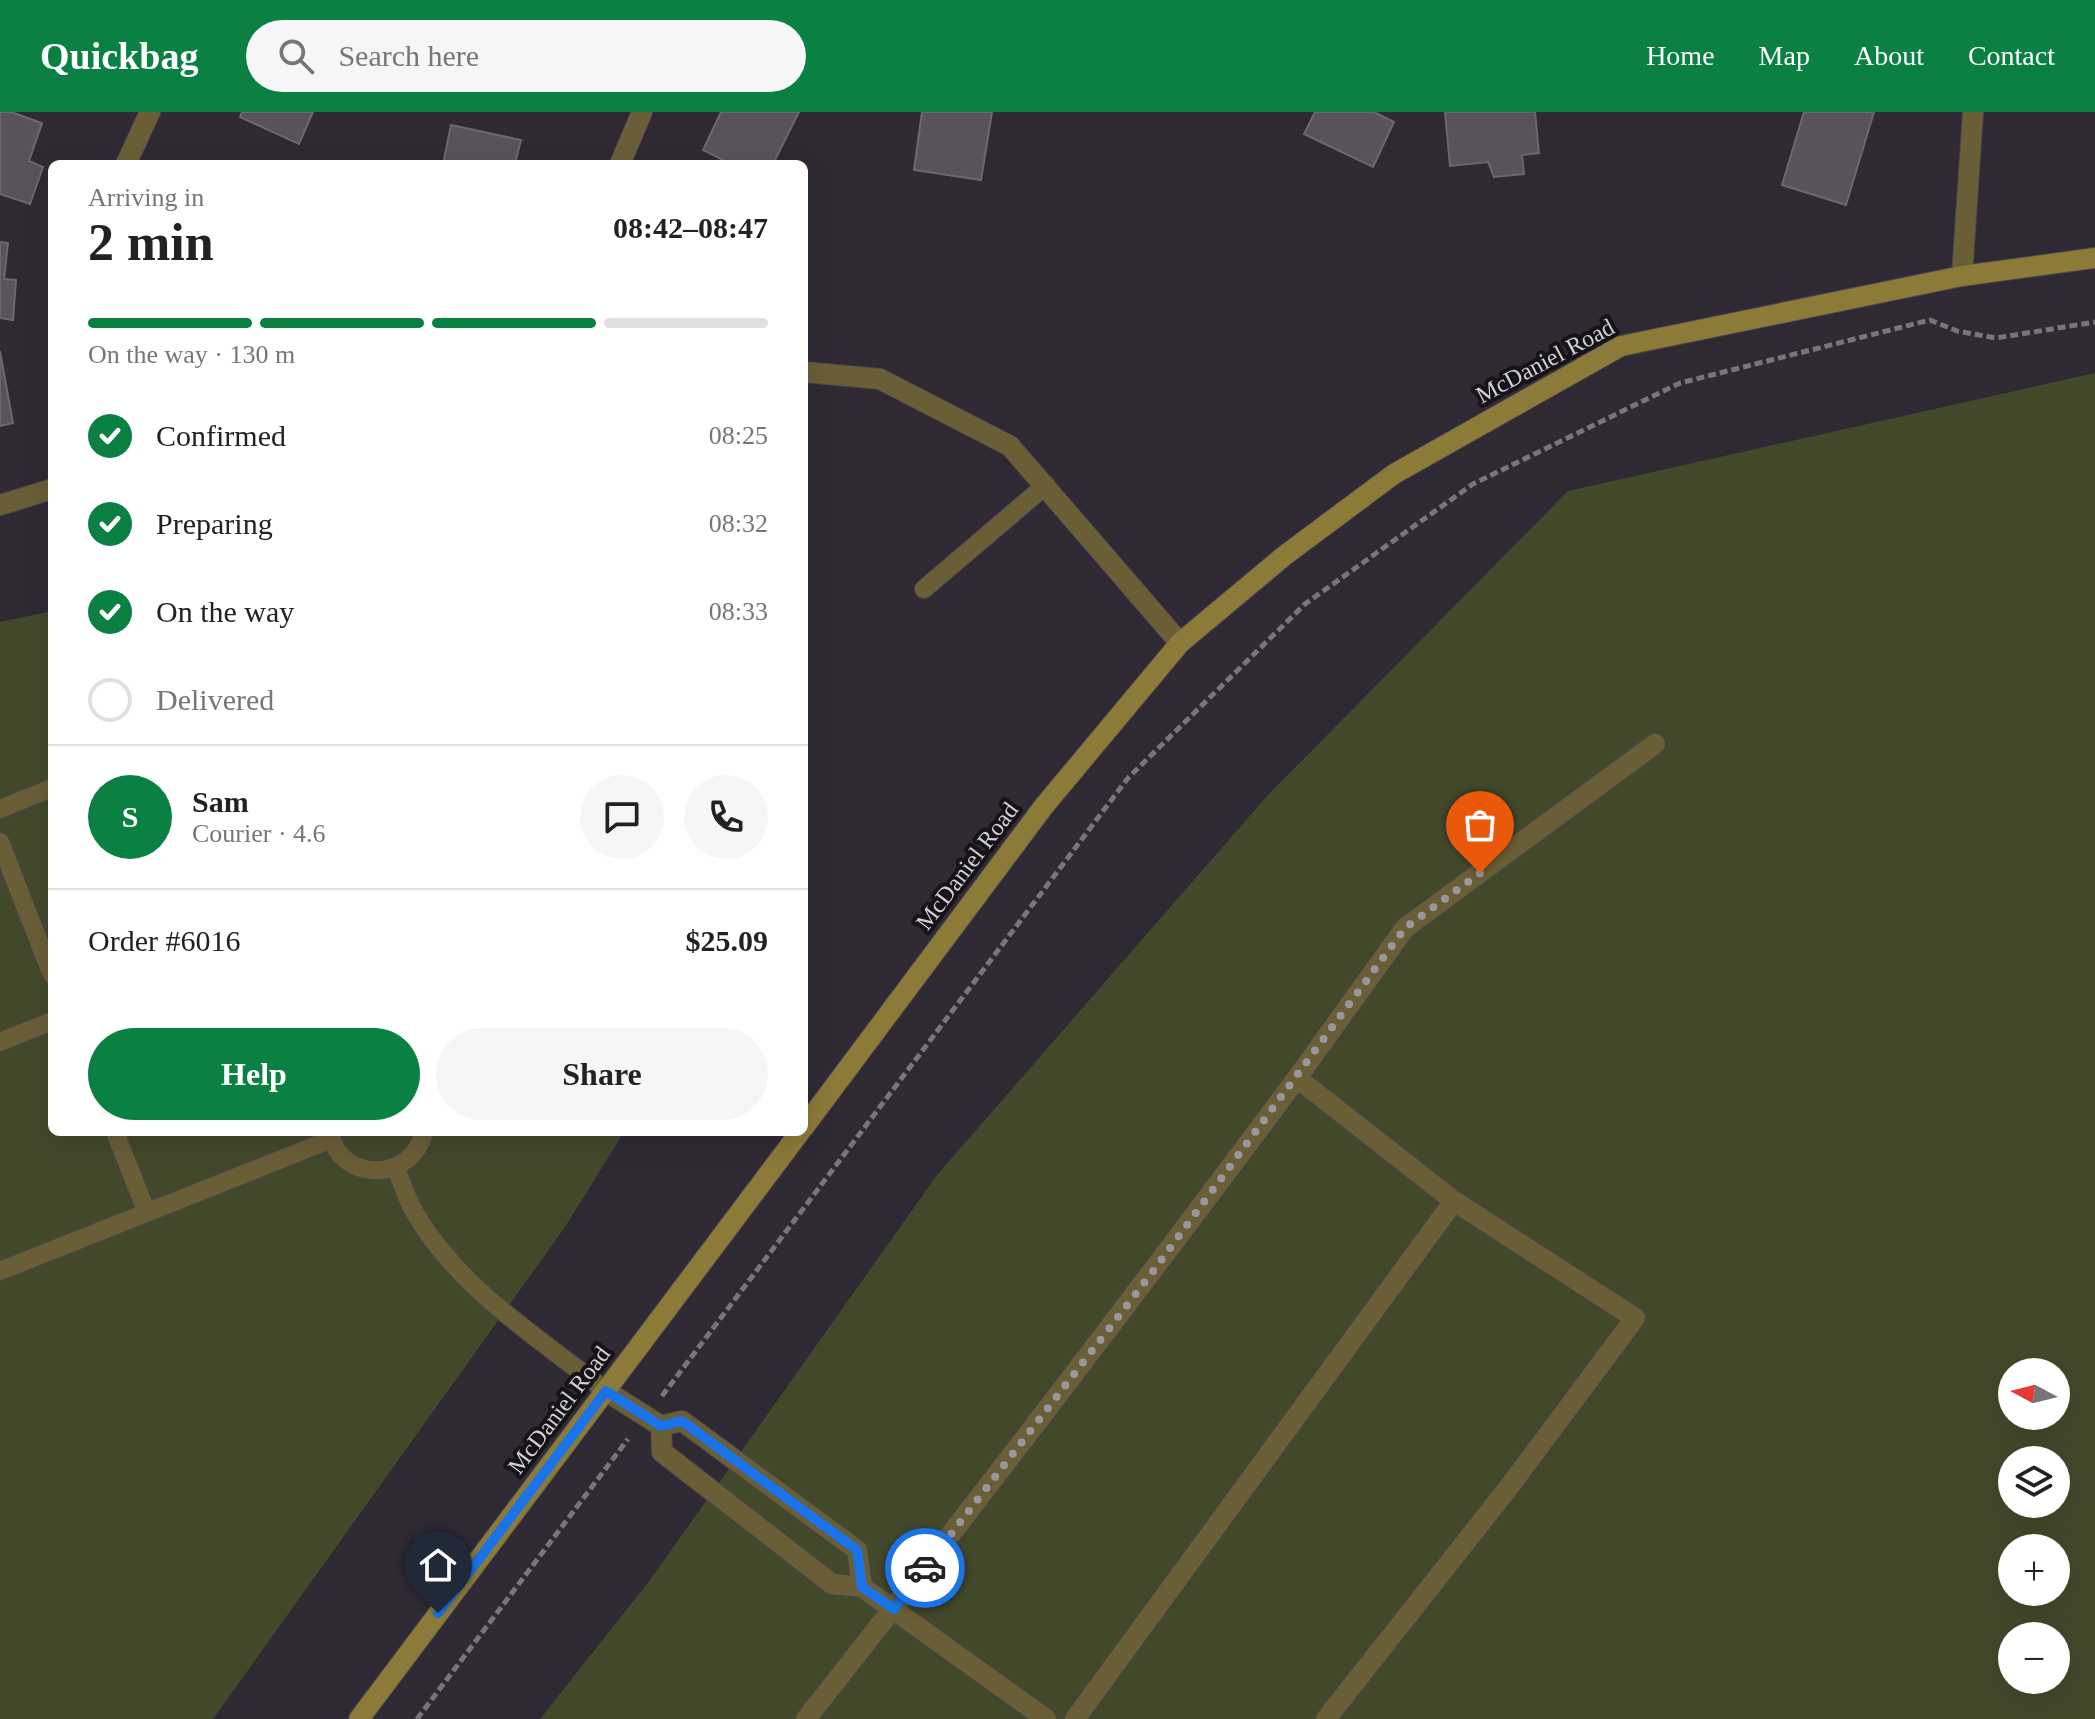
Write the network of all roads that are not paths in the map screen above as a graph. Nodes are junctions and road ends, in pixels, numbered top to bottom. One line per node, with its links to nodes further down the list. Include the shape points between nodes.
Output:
1 (150, 112): 4 (street)
2 (642, 112): 5 (street)
3 (1973, 112): 7 (street)
4 (128, 160)
5 (622, 160)
6 (2095, 258): 7 (main road, McDaniel Road)
7 (1962, 276): 13 (main road, McDaniel Road, via 1621,346 1394,474)
8 (808, 372): 9 (street, via 880,379 1010,446)
9 (1046, 485): 12 (lane); 13 (street)
10 (48, 490): 11 (street)
11 (0, 505)
12 (924, 589)
13 (1180, 643): 22 (main road, McDaniel Road, via 1044,806)
14 (1655, 744): 21 (street, via 1405,928)
15 (48, 790): 16 (lane)
16 (0, 809)
17 (0, 842): 18 (lane)
18 (48, 965)
19 (48, 1023): 20 (lane)
20 (0, 1042)
21 (1297, 1078): 28 (street); 34 (street)
22 (808, 1122)
23 (117, 1136): 29 (lane)
24 (331, 1136): 27 (lane, via 340,1154 353,1164 368,1170); 29 (lane)
25 (422, 1136): 27 (lane, via 414,1155)
26 (797, 1136): 31 (main road, McDaniel Road)
27 (396, 1168): 31 (lane, via 413,1211 469,1283)
28 (1454, 1201): 38 (street); 39 (street, via 1635,1318)
29 (147, 1213): 30 (lane)
30 (0, 1271)
31 (606, 1391): 32 (street); 35 (main road, McDaniel Road)
32 (653, 1421): 33 (street, via 662,1452 832,1584); 33 (street, via 682,1421 857,1550)
33 (862, 1587): 34 (street)
34 (894, 1609): 36 (street); 37 (street)
35 (359, 1719)
36 (806, 1719)
37 (1046, 1719)
38 (1075, 1719)
39 (1326, 1719)

